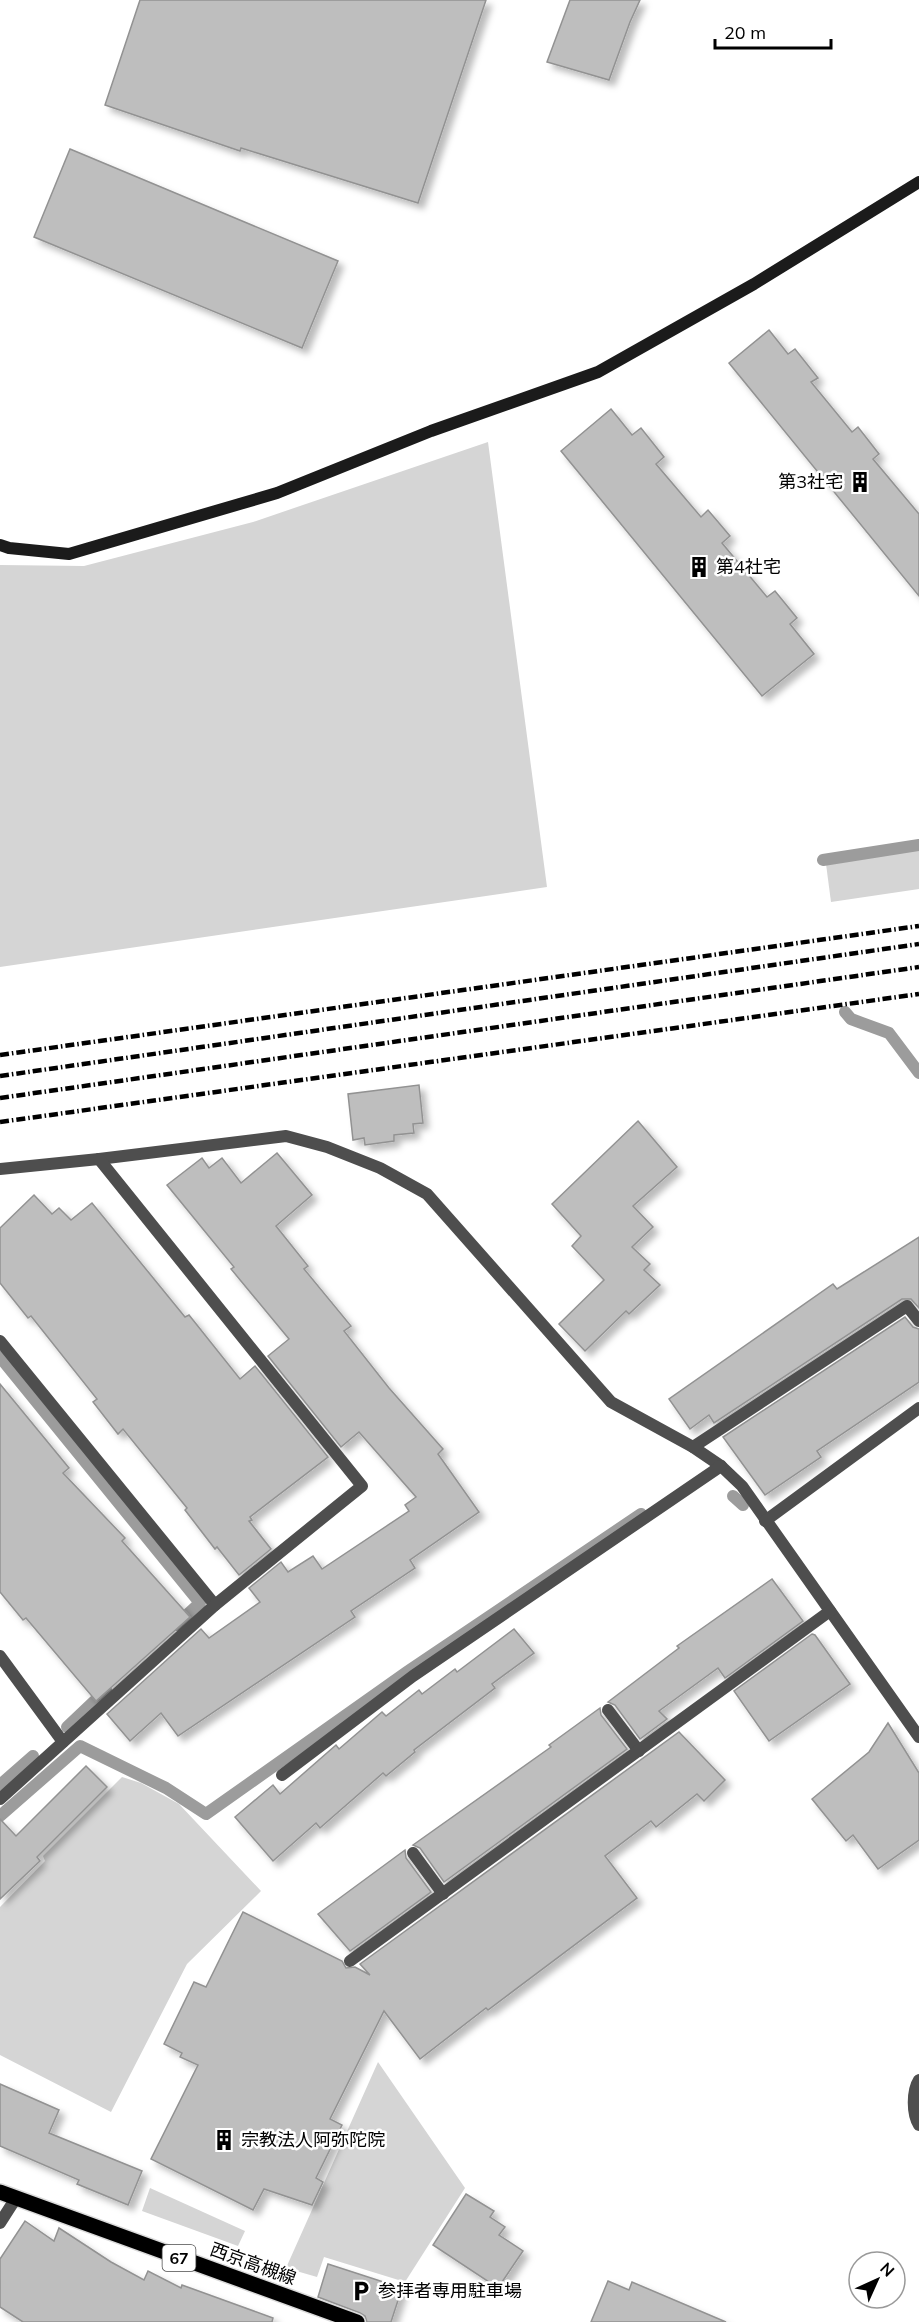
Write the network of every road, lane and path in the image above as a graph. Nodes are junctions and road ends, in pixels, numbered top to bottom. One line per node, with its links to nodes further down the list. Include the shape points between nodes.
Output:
1 (919, 182): 2 (street, via 754,284 598,372 431,431 277,493 69,554)
2 (0, 545)
3 (99, 1159): 4 (street); 8 (street, via 286,1136 380,1168 427,1194 611,1402); 11 (street, via 362,1486)
4 (0, 1169)
5 (919, 1321): 8 (street, via 907,1306)
6 (0, 1341): 11 (street)
7 (919, 1408): 10 (street)
8 (693, 1447): 9 (street)
9 (721, 1466): 10 (street, via 742,1486); 18 (street, via 413,1676)
10 (765, 1521): 12 (street)
11 (215, 1605): 16 (street)
12 (830, 1611): 15 (street); 17 (street)
13 (0, 1656): 16 (street)
14 (609, 1710): 17 (street)
15 (919, 1737)
16 (63, 1743): 19 (street)
17 (639, 1751): 21 (street)
18 (282, 1775)
19 (0, 1799)
20 (413, 1853): 21 (street)
21 (443, 1894): 22 (street)
22 (350, 1961)
23 (919, 2080): 24 (street, via 914,2088 915,2120)
24 (919, 2125)
25 (0, 2192): 26 (main road, 西京高槻線 / 67)
26 (16, 2198): 27 (street); 28 (main road, 西京高槻線 / 67)
27 (0, 2223)
28 (357, 2322)

